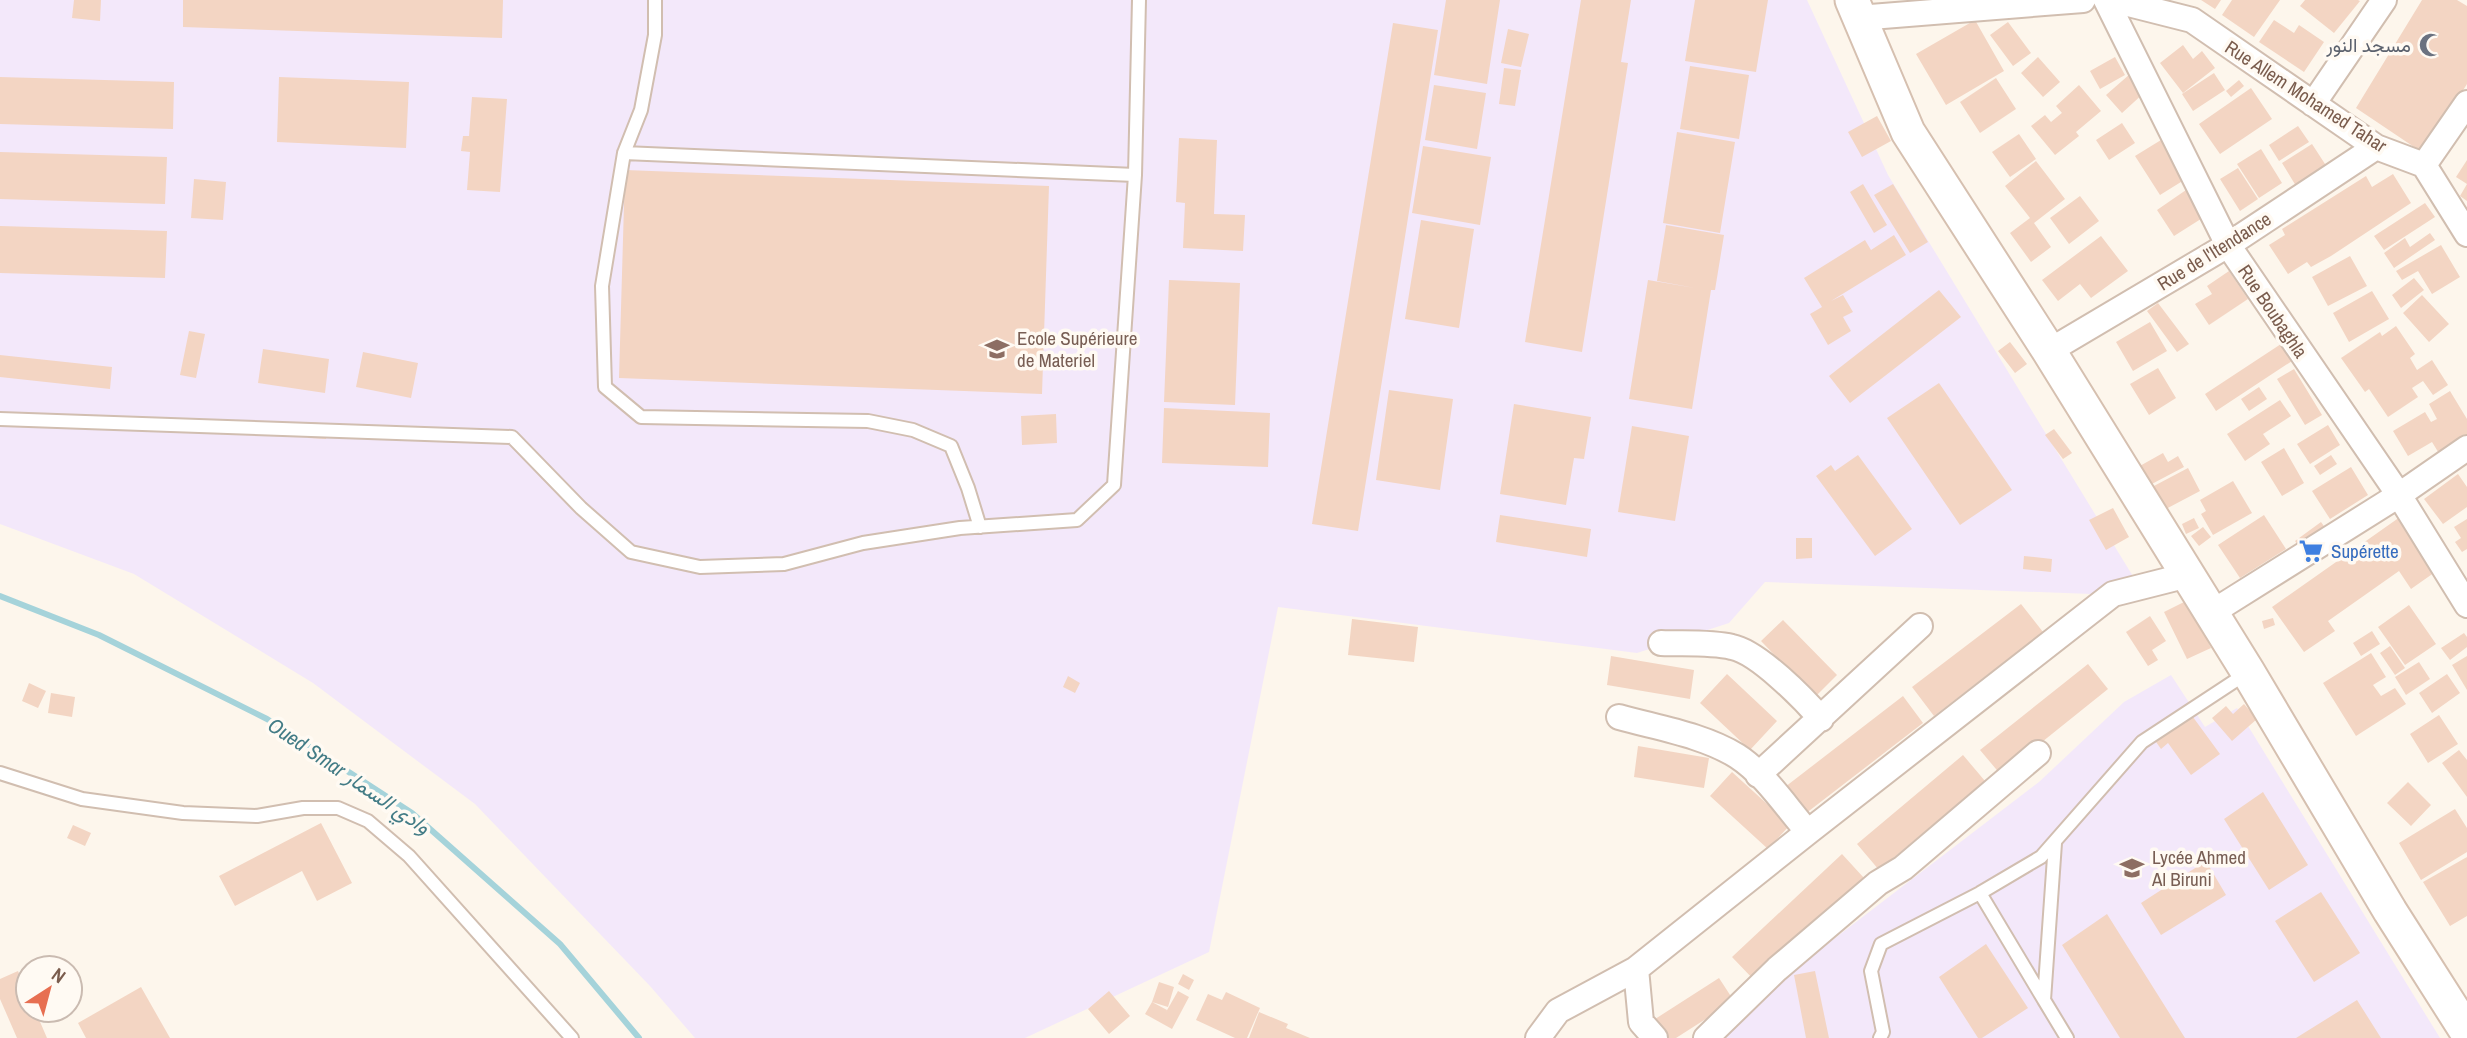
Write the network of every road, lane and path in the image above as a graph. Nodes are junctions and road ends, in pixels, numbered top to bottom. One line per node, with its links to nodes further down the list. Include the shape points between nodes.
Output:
1 (655, 0): 11 (lane, via 655,35 641,110)
2 (1139, 0): 13 (lane)
3 (2083, 0): 7 (street)
4 (2106, 0): 15 (street, Rue Boubaghla)
5 (2113, 0): 8 (street, Rue Allem Mohamed Tahar, via 2192,20)
6 (2384, 0): 8 (street)
7 (1855, 9): 16 (main road, via 1908,132)
8 (2313, 104): 10 (street, Rue Allem Mohamed Tahar)
9 (2463, 116): 12 (street)
10 (2376, 147): 12 (street, Rue Allem Mohamed Tahar); 15 (street, Rue de l'Itendance)
11 (624, 153): 13 (lane); 20 (lane, via 602,286 605,387 641,417 867,421 913,430 951,446)
12 (2424, 165): 14 (street)
13 (1135, 175): 20 (lane, via 1114,485 1077,520)
14 (2467, 234)
15 (2228, 245): 16 (street, Rue de l'Itendance); 19 (street, Rue Boubaghla)
16 (2049, 351): 21 (main road)
17 (0, 419): 20 (lane, via 512,437 631,552 699,567 784,564 863,543)
18 (2467, 448): 19 (street)
19 (2399, 495): 22 (street, Rue Boubaghla); 23 (street)
20 (980, 527)
21 (2188, 575): 23 (main road); 32 (street, via 2113,594)
22 (2467, 606)
23 (2211, 613): 26 (main road)
24 (1920, 626): 28 (street)
25 (1661, 643): 28 (street, via 1734,647 1758,659)
26 (2248, 672): 33 (lane, via 2142,742); 37 (main road)
27 (1619, 716): 31 (street, via 1712,743 1739,757)
28 (1821, 719): 31 (street)
29 (2038, 753): 41 (street, via 1787,961)
30 (0, 773): 38 (lane, via 82,799 183,813 257,816 338,808 368,821 409,856)
31 (1758, 775): 32 (street)
32 (1808, 832): 35 (street)
33 (2055, 843): 34 (lane); 36 (lane)
34 (1980, 893): 36 (lane); 42 (lane, via 1881,944 1871,971 1883,1032)
35 (1636, 970): 39 (street, via 1558,1011); 40 (street, via 1641,1022)
36 (2044, 1000): 43 (lane)
37 (2467, 1032)
38 (572, 1038)
39 (1538, 1038)
40 (1655, 1038)
41 (1706, 1038)
42 (1880, 1038)
43 (2067, 1038)

